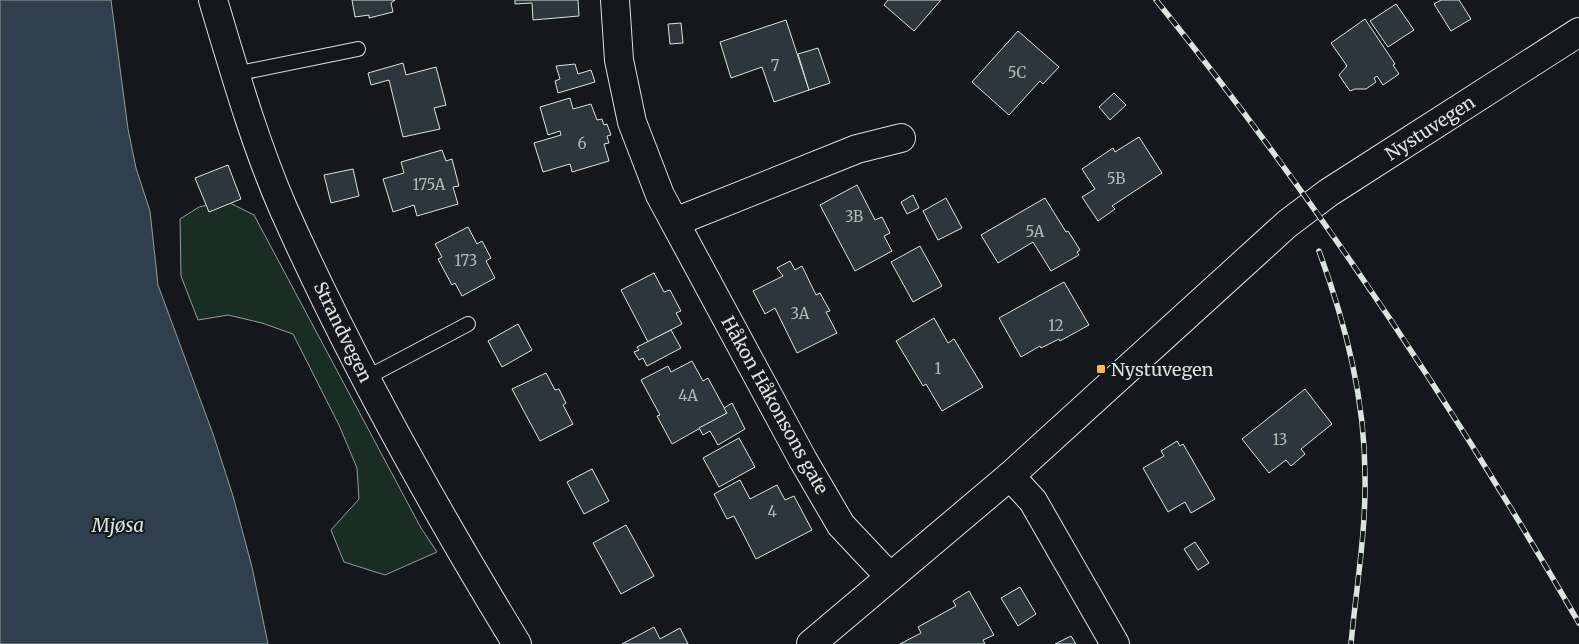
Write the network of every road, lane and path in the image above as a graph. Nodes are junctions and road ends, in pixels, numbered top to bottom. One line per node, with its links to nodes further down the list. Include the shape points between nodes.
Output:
1 (213, 0): 5 (street, Strandvegen)
2 (615, 0): 7 (street, Håkon Håkonsons gate, via 619,60 632,122 660,196)
3 (1579, 32): 10 (street, Nystuvegen, via 1328,193 1287,224)
4 (358, 49): 5 (lane)
5 (235, 74): 9 (street, Strandvegen, via 283,206)
6 (902, 138): 7 (street, via 857,149)
7 (675, 222): 11 (street, Håkon Håkonsons gate, via 841,525)
8 (468, 324): 9 (lane)
9 (366, 378): 12 (street, Strandvegen, via 446,528)
10 (1010, 476): 11 (street, Nystuvegen); 14 (street, via 1033,501)
11 (890, 577): 13 (street, Nystuvegen)
12 (517, 644)
13 (811, 644)
14 (1115, 644)

